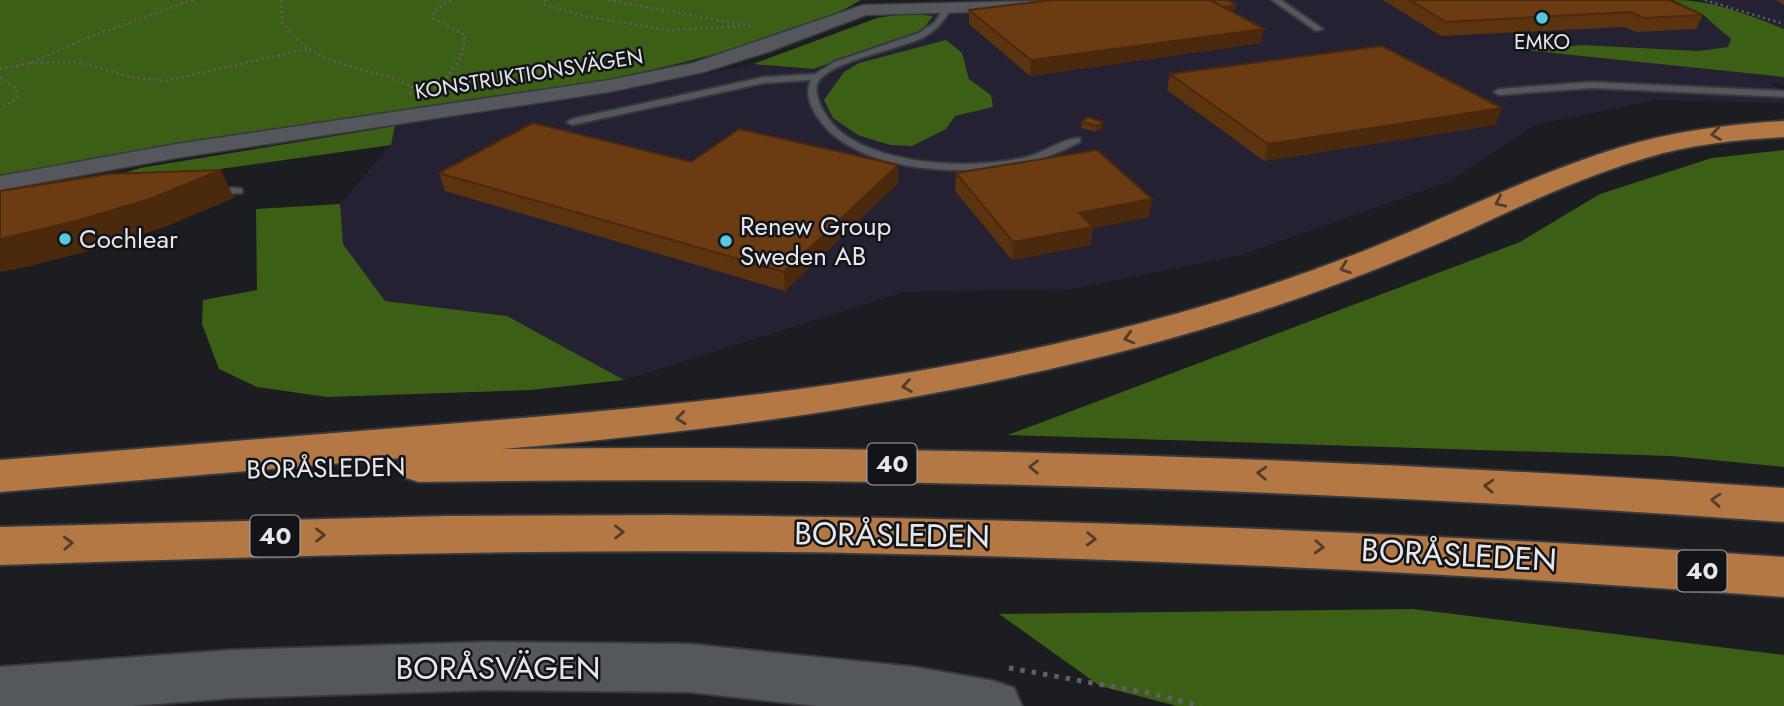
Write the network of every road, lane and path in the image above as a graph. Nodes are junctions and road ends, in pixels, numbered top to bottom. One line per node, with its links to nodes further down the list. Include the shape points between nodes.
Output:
1 (193, 0): 15 (path)
2 (281, 0): 14 (path, via 282,22)
3 (451, 0): 19 (path, via 436,9 432,18 465,35 461,57)
4 (546, 0): 11 (path, via 543,4 583,16 668,30)
5 (608, 0): 11 (path)
6 (1059, 0): 9 (street, KONSTRUKTIONSVÄGEN)
7 (1276, 0): 12 (lane)
8 (1705, 0): 10 (path)
9 (948, 8): 13 (street, KONSTRUKTIONSVÄGEN, via 863,10); 17 (lane, via 943,20 925,34 837,65)
10 (1784, 24)
11 (749, 26): 13 (path)
12 (1319, 30)
13 (789, 37): 23 (street, KONSTRUKTIONSVÄGEN, via 697,68)
14 (308, 49): 15 (path, via 164,81 77,62); 23 (path, via 412,86)
15 (30, 63): 16 (path)
16 (0, 69)
17 (817, 77): 24 (lane, via 764,80); 26 (lane, via 813,98 826,128 852,144 909,162 951,166 1010,163 1058,150)
18 (0, 78): 22 (path, via 18,89 17,98)
19 (439, 88)
20 (1499, 92): 21 (lane, via 1592,85)
21 (1784, 93)
22 (0, 109)
23 (406, 117): 27 (street, KONSTRUKTIONSVÄGEN)
24 (572, 122)
25 (1784, 129): 30 (highway, one-way to 30, via 1719,134 1623,154 1293,288 1083,350 941,380 790,405 600,427)
26 (1076, 140)
27 (0, 183)
28 (198, 191): 29 (lane)
29 (238, 191)
30 (0, 476): 31 (highway, BORÅSLEDEN / 40, one-way to 30, via 1246,473 886,464 574,463)
31 (1784, 505)
32 (0, 546): 33 (highway, BORÅSLEDEN / 40, one-way to 33, via 524,532 874,533 1275,544)
33 (1620, 564): 34 (highway, BORÅSLEDEN / 40); 35 (highway)
34 (1784, 577)
35 (1784, 591)
36 (0, 692): 37 (street, BORÅSVÄGEN, via 231,674 488,666 689,668 915,692)
37 (994, 706)

